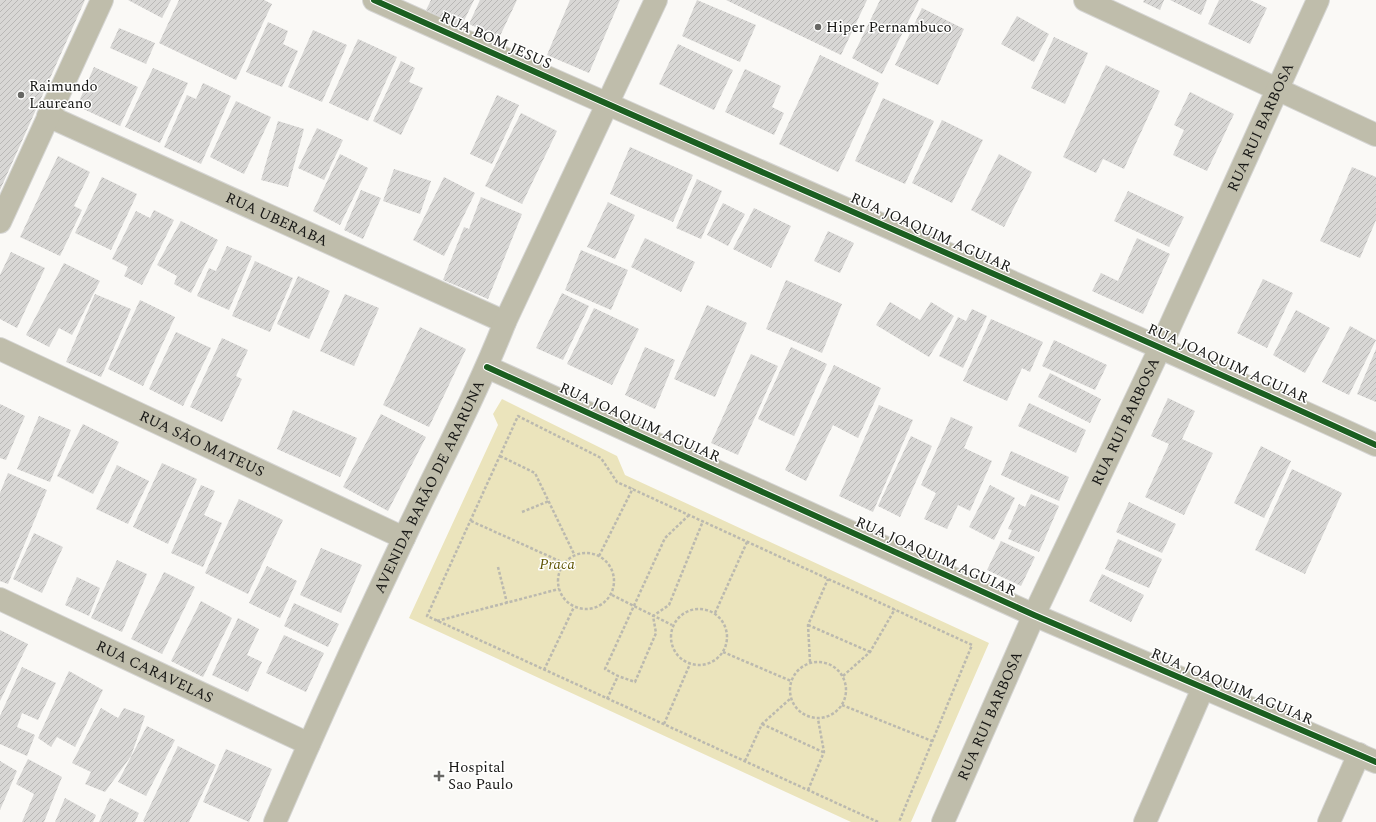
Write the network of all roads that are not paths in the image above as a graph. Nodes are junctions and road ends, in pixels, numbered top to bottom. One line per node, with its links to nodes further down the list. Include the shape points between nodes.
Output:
1 (102, 0): 8 (street)
2 (374, 0): 7 (street, RUA BOM JESUS)
3 (656, 0): 7 (street, AVENIDA BARÃO DE ARARUNA)
4 (1085, 0): 6 (street)
5 (1318, 0): 6 (street, RUA RUI BARBOSA)
6 (1277, 90): 9 (street); 12 (street, RUA RUI BARBOSA)
7 (606, 105): 11 (street, AVENIDA BARÃO DE ARARUNA); 12 (street, RUA JOAQUIM AGUIAR)
8 (48, 116): 10 (street); 11 (street, RUA UBERABA)
9 (1376, 135)
10 (0, 222)
11 (506, 322): 14 (street, AVENIDA BARÃO DE ARARUNA)
12 (1161, 346): 15 (street, RUA JOAQUIM AGUIAR); 18 (street, RUA RUI BARBOSA)
13 (0, 349): 16 (street, RUA SÃO MATEUS)
14 (487, 367): 16 (street, AVENIDA BARÃO DE ARARUNA); 18 (street, RUA JOAQUIM AGUIAR)
15 (1376, 444)
16 (404, 538): 20 (street, AVENIDA BARÃO DE ARARUNA)
17 (0, 599): 20 (street, RUA CARAVELAS)
18 (1034, 615): 19 (street, RUA JOAQUIM AGUIAR); 23 (street, RUA RUI BARBOSA)
19 (1203, 688): 21 (street, RUA JOAQUIM AGUIAR); 24 (street)
20 (309, 744): 22 (street, AVENIDA BARÃO DE ARARUNA)
21 (1367, 758): 25 (street)
22 (275, 822)
23 (943, 822)
24 (1145, 822)
25 (1329, 822)

